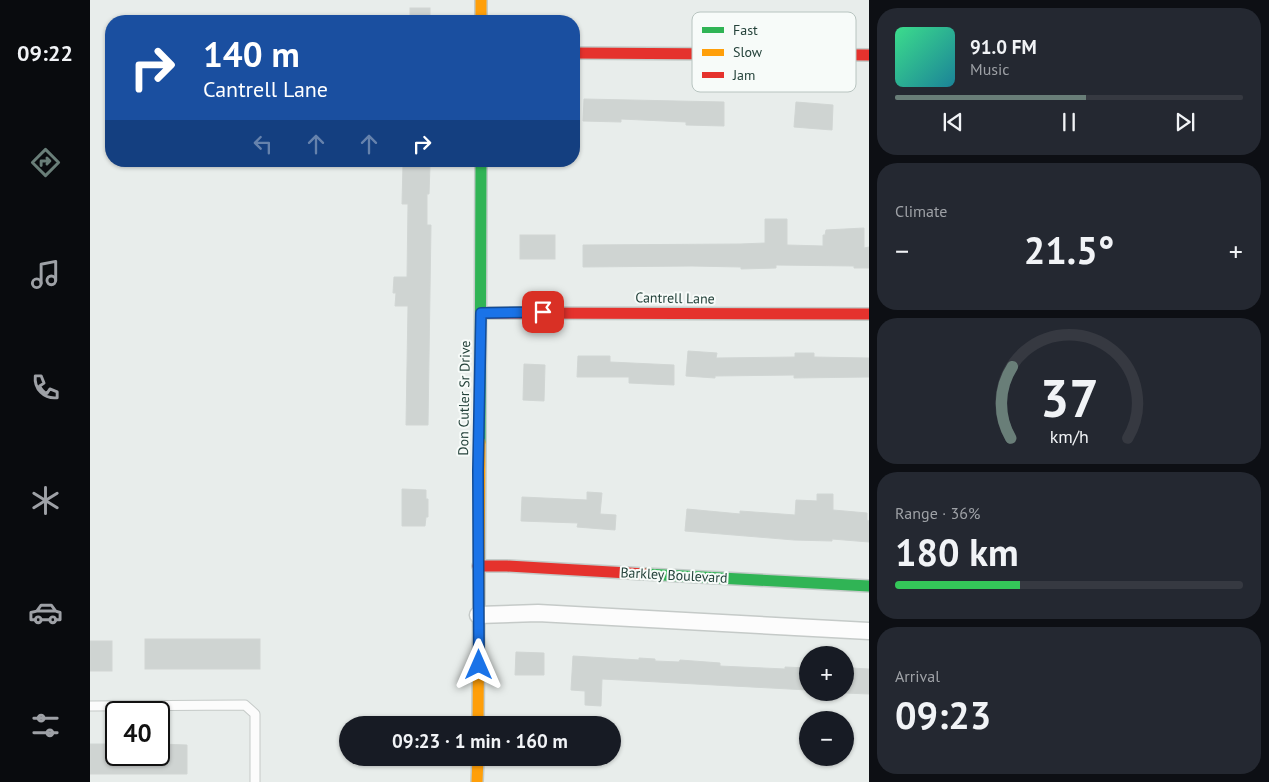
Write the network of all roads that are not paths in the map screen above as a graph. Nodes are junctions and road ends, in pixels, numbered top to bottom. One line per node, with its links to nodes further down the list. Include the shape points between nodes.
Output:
1 (481, 0): 2 (street)
2 (481, 15)
3 (580, 53): 4 (street)
4 (692, 54)
5 (856, 55): 6 (street)
6 (869, 55)
7 (481, 167): 8 (street, Don Cutler Sr Drive)
8 (481, 313): 9 (street, Cantrell Lane); 10 (street, Don Cutler Sr Drive)
9 (869, 314)
10 (478, 566): 11 (street, Barkley Boulevard); 12 (street, Don Cutler Sr Drive)
11 (869, 586)
12 (478, 615): 13 (street, via 538,613); 15 (street, Don Cutler Sr Drive)
13 (869, 631)
14 (90, 706): 17 (lane, via 245,705 255,714)
15 (478, 716)
16 (478, 766): 18 (street)
17 (255, 782)
18 (477, 782)

